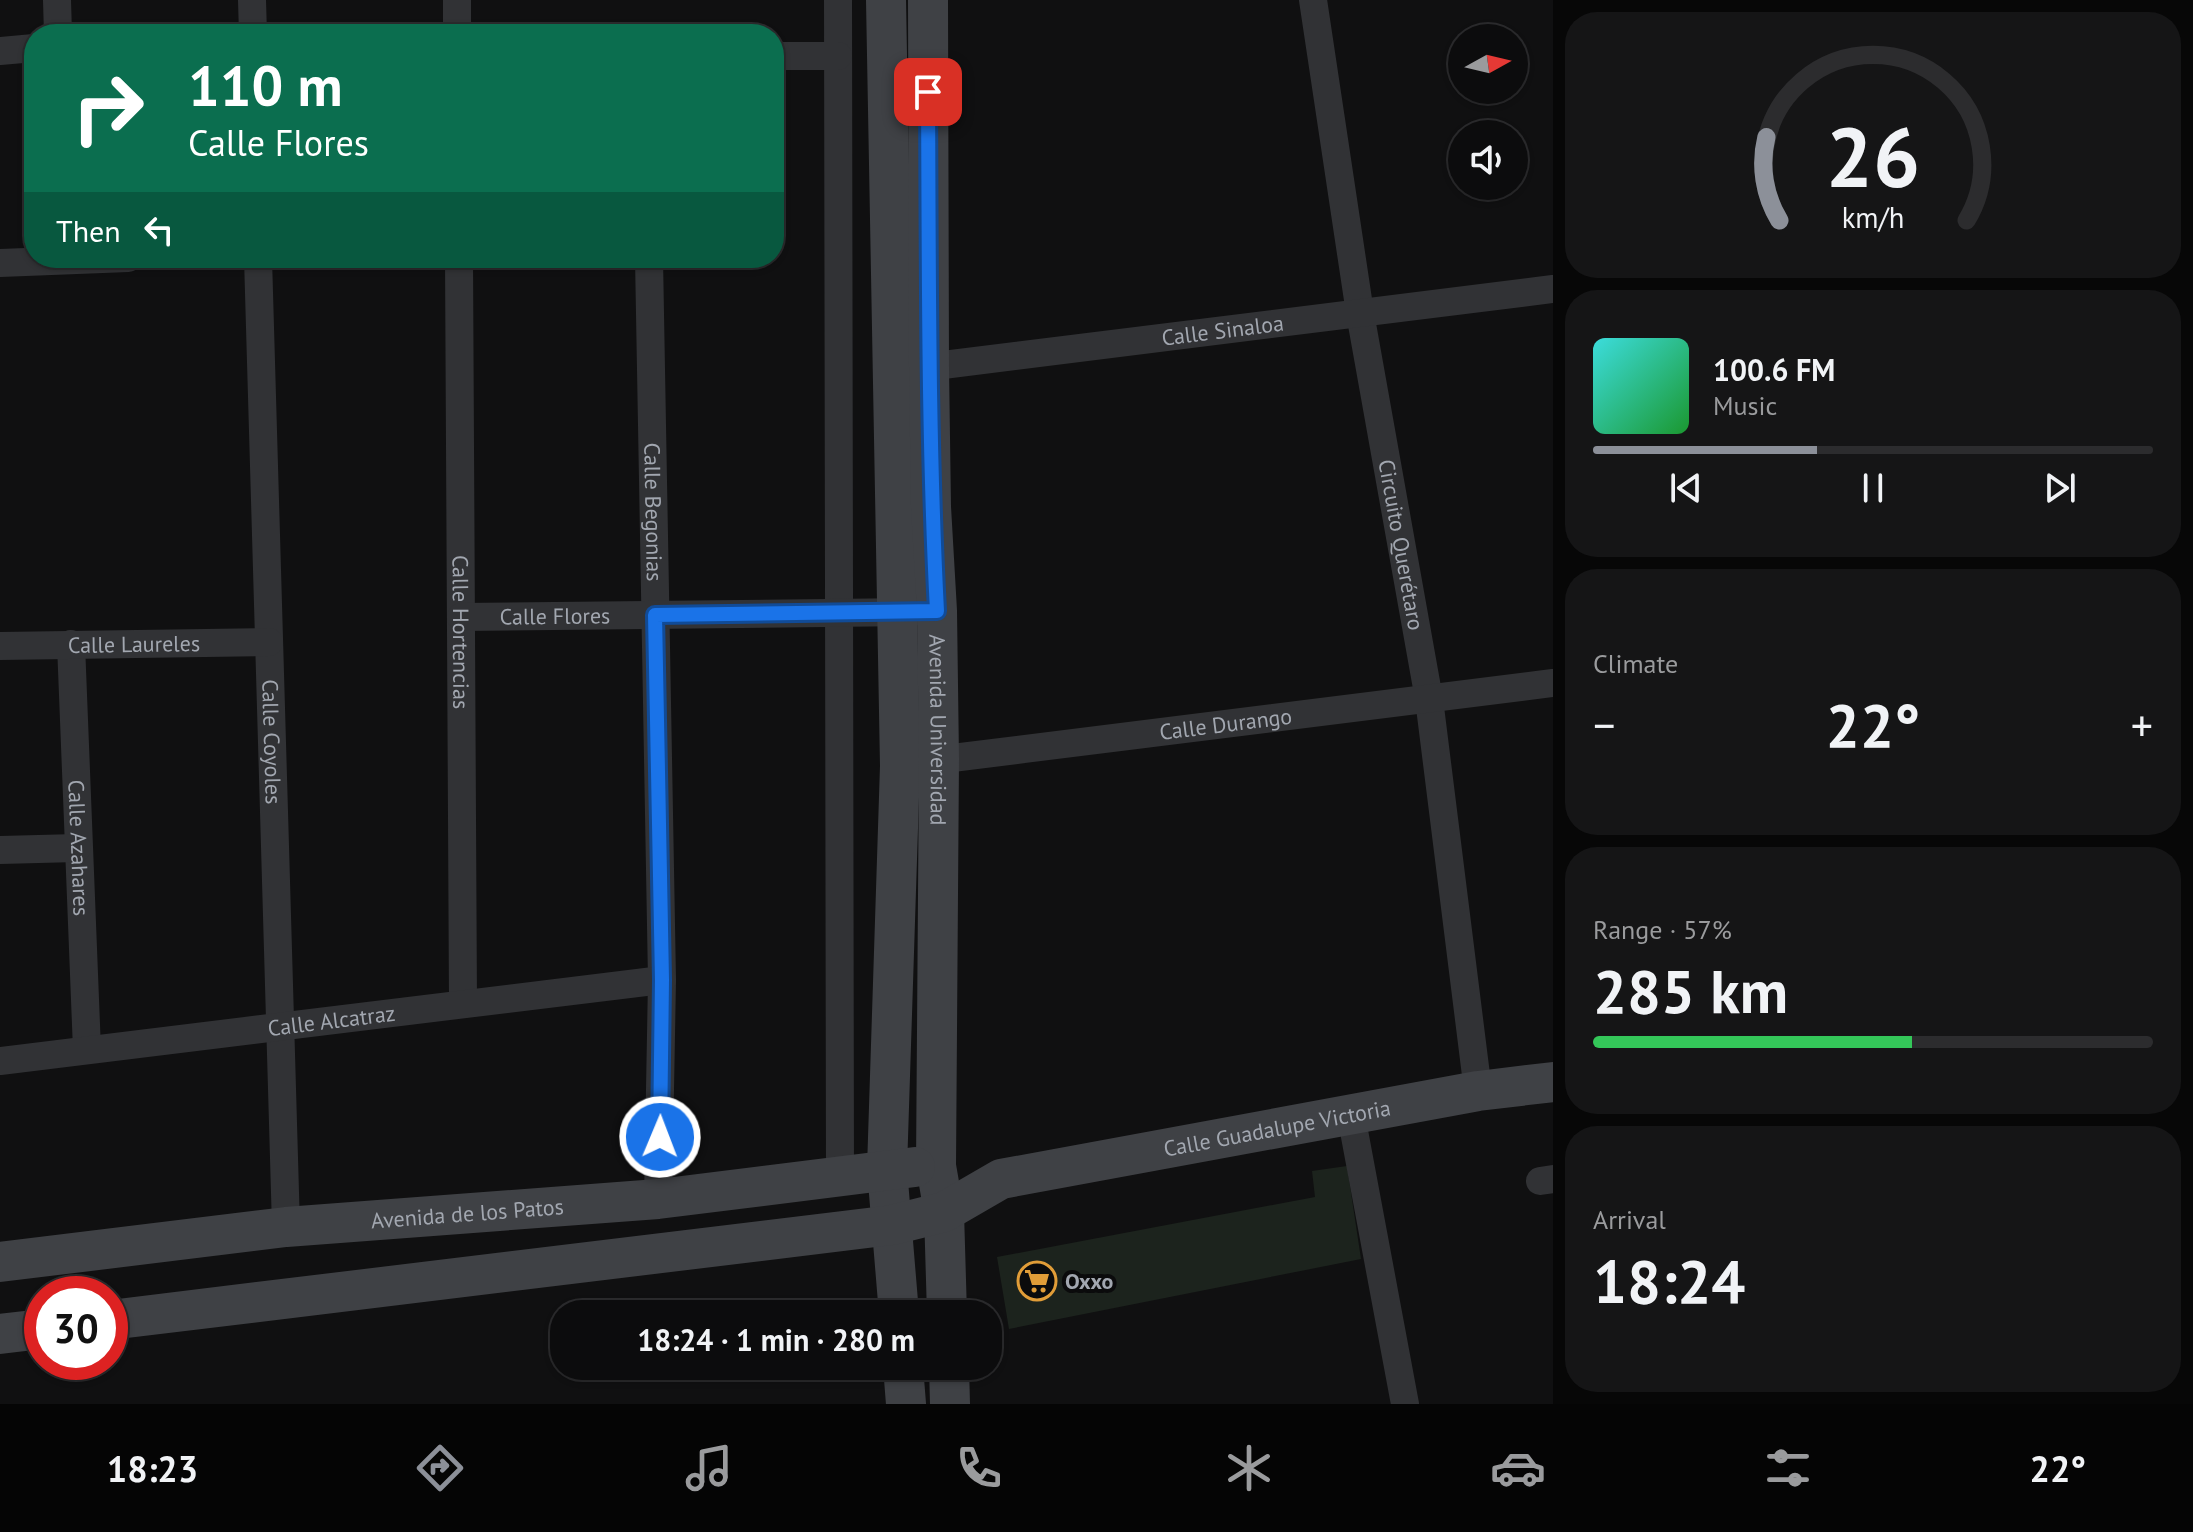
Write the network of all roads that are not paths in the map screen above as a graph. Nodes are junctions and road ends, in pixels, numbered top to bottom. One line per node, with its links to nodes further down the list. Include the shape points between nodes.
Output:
1 (57, 0): 8 (street)
2 (252, 0): 9 (street)
3 (457, 0): 10 (street)
4 (838, 0): 14 (street)
5 (886, 0): 22 (main road, Avenida Universidad)
6 (928, 0): 22 (main road, Avenida Universidad)
7 (1313, 0): 21 (street, Circuito Querétaro)
8 (58, 24)
9 (253, 24)
10 (457, 24)
11 (24, 49): 12 (street)
12 (0, 51)
13 (784, 56): 14 (street)
14 (838, 56): 24 (street)
15 (24, 262): 16 (street)
16 (0, 263)
17 (258, 268): 28 (street, Calle Coyoles)
18 (459, 268): 27 (street, Calle Hortencias)
19 (649, 268): 26 (street, Calle Begonias)
20 (1553, 289): 21 (street, Calle Sinaloa)
21 (1360, 313): 22 (street, Calle Sinaloa); 32 (street, Circuito Querétaro)
22 (911, 369): 23 (main road, Avenida Universidad, via 931,507); 25 (main road, Avenida Universidad, via 897,508)
23 (937, 611): 25 (street, Calle Flores); 33 (main road, Avenida Universidad)
24 (839, 613): 25 (street, Calle Flores); 26 (street, Calle Flores); 47 (street)
25 (896, 613): 34 (main road, Avenida Universidad)
26 (655, 615): 27 (street, Calle Flores); 37 (street, Calle Begonias)
27 (461, 617): 38 (street, Calle Hortencias)
28 (269, 642): 29 (street, Calle Laureles); 39 (street, Calle Coyoles)
29 (71, 644): 30 (street, Calle Laureles); 35 (street, Calle Azahares)
30 (0, 646)
31 (1553, 683): 32 (street, Calle Durango)
32 (1429, 699): 33 (street, Calle Durango); 43 (street, Circuito Querétaro)
33 (939, 759): 34 (street, Calle Durango); 45 (main road, Avenida Universidad)
34 (900, 766): 46 (main road, Avenida Universidad)
35 (77, 848): 36 (street); 40 (street, Calle Azahares)
36 (0, 850)
37 (662, 980): 38 (street, Calle Alcatraz); 49 (street, Calle Begonias)
38 (463, 1004): 39 (street, Calle Alcatraz)
39 (280, 1027): 40 (street, Calle Alcatraz); 52 (street, Calle Coyoles)
40 (87, 1050): 41 (street, Calle Alcatraz)
41 (0, 1061)
42 (1553, 1082): 43 (main road, Calle Guadalupe Victoria)
43 (1478, 1091): 44 (main road, Calle Guadalupe Victoria)
44 (1351, 1115): 48 (main road, Calle Guadalupe Victoria); 63 (street)
45 (936, 1166): 46 (main road, Avenida de los Patos); 48 (main road, Calle Guadalupe Victoria); 50 (main road, Avenida Universidad)
46 (887, 1169): 47 (main road, Avenida de los Patos); 51 (main road, Avenida Universidad)
47 (840, 1178): 49 (main road, Avenida de los Patos)
48 (1001, 1179): 50 (main road, Calle Guadalupe Victoria)
49 (658, 1199): 52 (main road, Avenida de los Patos)
50 (944, 1212): 51 (main road); 55 (main road, Avenida Universidad)
51 (892, 1225): 54 (main road, Avenida Universidad); 56 (main road)
52 (286, 1227): 53 (main road, Avenida de los Patos)
53 (0, 1262)
54 (898, 1300)
55 (947, 1300)
56 (128, 1318)
57 (24, 1331): 58 (main road)
58 (0, 1334)
59 (904, 1380): 61 (main road)
60 (949, 1380): 62 (main road)
61 (906, 1404)
62 (950, 1404)
63 (1405, 1404)

